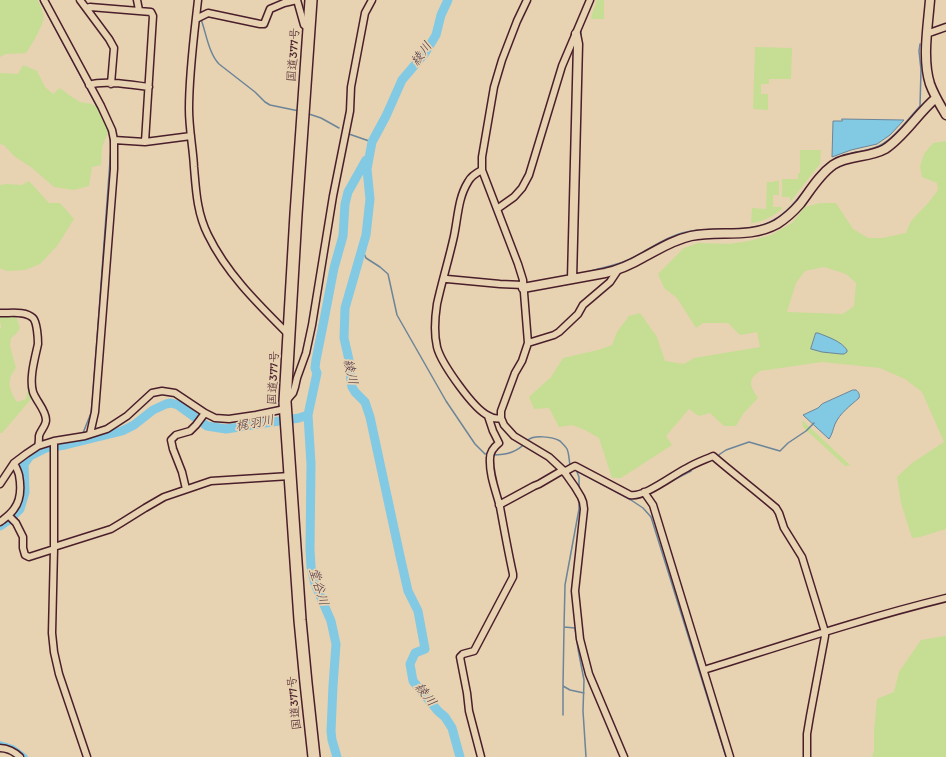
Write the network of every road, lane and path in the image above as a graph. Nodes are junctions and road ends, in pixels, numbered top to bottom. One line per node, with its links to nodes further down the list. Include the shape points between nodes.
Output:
1 (44, 0): 19 (street)
2 (80, 0): 11 (street)
3 (137, 0): 12 (street)
4 (198, 0): 13 (street)
5 (297, 0): 13 (street, via 270,9 264,24 208,13); 15 (street, via 304,25)
6 (311, 0): 15 (highway, 国道377号)
7 (372, 0): 35 (street, via 365,13 351,87 350,111 312,325 306,352)
8 (528, 0): 26 (street, via 517,21 494,87)
9 (590, 0): 17 (street)
10 (930, 0): 16 (street)
11 (86, 8): 12 (street); 18 (street, via 114,48)
12 (139, 10): 20 (street, via 151,12 154,16)
13 (199, 17): 23 (street, via 190,84)
14 (946, 27): 16 (street)
15 (309, 28): 33 (highway, 国道377号)
16 (928, 33): 21 (street, via 928,73)
17 (576, 34): 27 (street, via 562,66 529,175 514,197); 29 (street, via 578,44)
18 (111, 84): 19 (street); 20 (street)
19 (89, 85): 24 (street, via 112,130)
20 (149, 87): 25 (street)
21 (936, 98): 22 (street); 28 (street, via 884,149 834,165 824,173 799,205 776,224 750,233 689,236 659,248)
22 (946, 114)
23 (191, 136): 25 (street); 33 (street, via 199,213 208,234 221,258 248,293)
24 (114, 140): 25 (street); 39 (street, via 97,389)
25 (145, 142)
26 (482, 170): 27 (street); 30 (street, via 473,175 463,192)
27 (497, 209): 31 (street, via 518,264)
28 (618, 270): 29 (street); 34 (street, via 610,282 583,305 578,314 559,332 554,336)
29 (572, 279): 31 (street)
30 (444, 280): 31 (street); 37 (street, via 435,316 438,350 465,394)
31 (523, 286): 34 (street)
32 (0, 313): 41 (street, via 27,314 34,318 38,337 32,372 32,390 46,418)
33 (289, 335): 35 (highway, 国道377号)
34 (528, 343): 38 (street, via 501,411)
35 (285, 413): 36 (street, via 230,419); 44 (highway, 国道377号)
36 (204, 415): 39 (street, via 175,393 162,391 152,393 127,416 107,429); 46 (street, via 190,431 176,435 171,440)
37 (488, 416): 38 (street); 48 (street, via 499,443 491,450 490,458)
38 (501, 418): 43 (street, via 514,436)
39 (90, 434): 40 (street)
40 (54, 442): 41 (street); 51 (street)
41 (38, 446): 42 (street)
42 (14, 463): 45 (street); 49 (street, via 19,474 19,500)
43 (568, 469): 47 (street, via 630,495); 48 (street); 62 (street, via 584,509 575,591 580,639 589,674)
44 (290, 476): 46 (street, via 211,481); 60 (highway, 国道377号, via 304,669)
45 (0, 484)
46 (186, 489): 51 (street, via 164,497 111,529)
47 (644, 492): 53 (street, via 713,456 776,508 784,528 802,557); 54 (street, via 653,505)
48 (499, 505): 61 (street, via 513,574 474,651 460,657 469,711)
49 (9, 516): 50 (street); 51 (street, via 23,537 25,555 29,557)
50 (0, 522)
51 (54, 548): 59 (street, via 54,652)
52 (946, 598): 53 (street)
53 (825, 632): 54 (street); 64 (street, via 810,716)
54 (704, 670): 63 (street)
55 (0, 748): 56 (street)
56 (8, 750): 57 (street); 58 (street)
57 (6, 757)
58 (20, 757)
59 (87, 757)
60 (314, 757)
61 (481, 757)
62 (624, 757)
63 (730, 757)
64 (807, 757)

